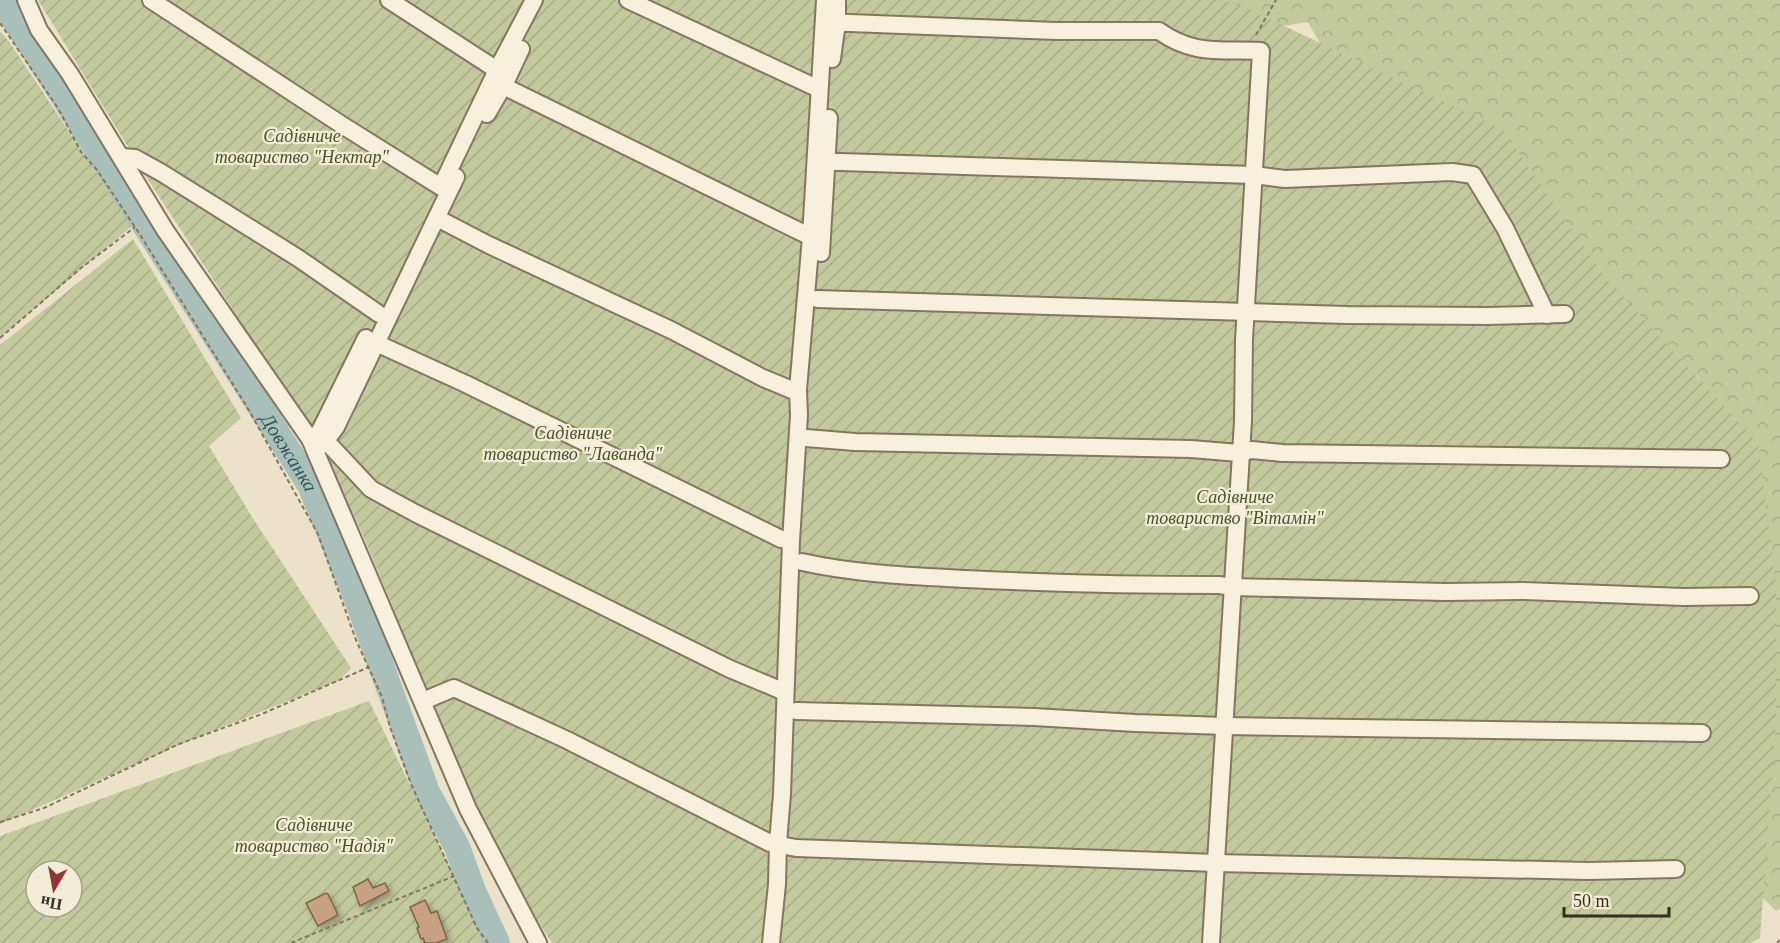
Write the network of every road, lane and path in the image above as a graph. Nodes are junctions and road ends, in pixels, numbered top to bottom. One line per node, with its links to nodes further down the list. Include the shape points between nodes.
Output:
1 (27, 0): 15 (street, via 39,30)
2 (150, 0): 18 (street)
3 (389, 0): 13 (street)
4 (534, 0): 13 (street)
5 (546, 0): 13 (street)
6 (628, 0): 14 (street)
7 (825, 0): 10 (street)
8 (837, 0): 10 (street)
9 (1276, 0): 12 (path)
10 (830, 22): 12 (street, via 1057,31 1160,30 1191,48); 14 (street); 16 (street, via 832,54)
11 (0, 23): 20 (path, via 58,108 81,152)
12 (1246, 50): 17 (street, via 1261,51)
13 (500, 78): 18 (street); 19 (street, via 488,112); 21 (street)
14 (819, 89): 16 (street)
15 (121, 157): 24 (street, via 135,158 162,173); 31 (street, via 165,230)
16 (820, 164): 17 (street); 21 (street); 22 (street, via 826,190)
17 (1254, 175): 23 (street); 26 (street, via 1285,179 1452,172 1473,175 1505,228)
18 (441, 187): 24 (street)
19 (437, 218): 28 (street); 29 (street, via 764,378)
20 (135, 227): 27 (path); 38 (path, via 247,407 318,534)
21 (811, 237): 29 (street)
22 (817, 299): 23 (street); 30 (street)
23 (1246, 312): 26 (street); 32 (street)
24 (379, 314): 31 (street)
25 (1565, 314): 26 (street)
26 (1547, 315)
27 (0, 338)
28 (376, 343): 31 (street, via 336,427); 34 (street)
29 (798, 390): 34 (street)
30 (806, 438): 32 (street); 35 (street)
31 (317, 443): 39 (street, via 371,489 415,513 730,669); 40 (street)
32 (1240, 453): 33 (street, via 1252,450); 36 (street)
33 (1721, 459)
34 (791, 541): 39 (street)
35 (802, 562): 36 (street, via 903,576); 41 (street)
36 (1233, 587): 37 (street); 42 (street)
37 (1750, 596)
38 (369, 666): 44 (path, via 262,714 179,744 44,808); 48 (path, via 411,784)
39 (785, 692): 45 (street)
40 (423, 701): 45 (street, via 454,688 771,843); 52 (street, via 468,809)
41 (796, 711): 42 (street); 45 (street)
42 (1225, 726): 43 (street); 46 (street)
43 (1702, 733)
44 (0, 822)
45 (783, 845): 46 (street, via 830,850); 53 (street); 54 (street)
46 (1216, 863): 47 (street); 55 (street)
47 (1676, 870)
48 (454, 876): 50 (path); 51 (path, via 477,928)
49 (1780, 940): 56 (path)
50 (291, 943)
51 (488, 943)
52 (538, 943)
53 (771, 943)
54 (782, 943)
55 (1211, 943)
56 (1777, 943)

